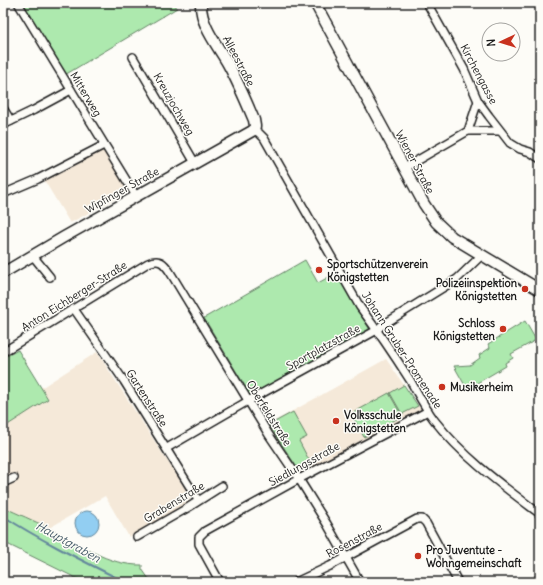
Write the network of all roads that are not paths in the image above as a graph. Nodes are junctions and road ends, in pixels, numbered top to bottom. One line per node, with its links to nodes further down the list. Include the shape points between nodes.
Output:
1 (18, 3): 6 (street, Mitterweg)
2 (201, 3): 11 (street, Alleestraße, via 205,24 230,67 254,120)
3 (315, 3): 17 (street, Wiener Straße)
4 (427, 3): 7 (street, Kirchengasse, via 464,69)
5 (134, 57): 16 (street, Kreuzjochweg)
6 (71, 90): 9 (street); 14 (street, Mitterweg)
7 (478, 100): 12 (street); 13 (street, Kirchengasse)
8 (3, 108): 9 (street)
9 (11, 121): 10 (street)
10 (3, 125)
11 (254, 130): 16 (street, Wipfinger Straße); 27 (street, Johann Gruber-Promenade, via 264,138 360,307)
12 (468, 131): 13 (street); 17 (street)
13 (500, 131): 15 (street, Kirchengasse, via 515,146)
14 (104, 145): 18 (street); 19 (street, Mitterweg)
15 (540, 159)
16 (194, 163): 19 (street, Wipfinger Straße)
17 (404, 168): 20 (street, Wiener Straße, via 436,222 452,237)
18 (3, 194)
19 (136, 196): 21 (street, Wipfinger Straße)
20 (482, 255): 25 (street, Wiener Straße); 27 (street, Sportplatzstraße, via 457,279)
21 (33, 256): 23 (street, Wipfinger Straße); 24 (street)
22 (156, 260): 26 (street, Anton Eichberger-Straße); 29 (street, Oberfeldstraße, via 162,262 170,272)
23 (3, 273)
24 (50, 277)
25 (540, 290)
26 (74, 309): 28 (street, Anton Eichberger-Straße); 31 (street, Gartenstraße)
27 (377, 330): 29 (street, Sportplatzstraße); 30 (street, Johann Gruber-Promenade)
28 (3, 352)
29 (248, 401): 31 (street, Sportplatzstraße); 33 (street, Oberfeldstraße)
30 (428, 412): 33 (street, Siedlungsstraße); 37 (street, Johann Gruber-Promenade, via 469,456)
31 (167, 448): 36 (street, Gartenstraße)
32 (14, 478): 34 (street)
33 (299, 479): 39 (street, Oberfeldstraße); 41 (street, Siedlungsstraße, via 199,537 199,544)
34 (3, 483)
35 (222, 486): 36 (street, Grabenstraße)
36 (198, 500): 38 (street, Grabenstraße)
37 (540, 514)
38 (137, 537)
39 (346, 557): 42 (street, Rosenstraße); 43 (street, Oberfeldstraße); 44 (street, Rosenstraße, via 417,519 422,519)
40 (540, 580): 45 (street)
41 (220, 582)
42 (296, 582)
43 (360, 582)
44 (458, 582)
45 (534, 582)

